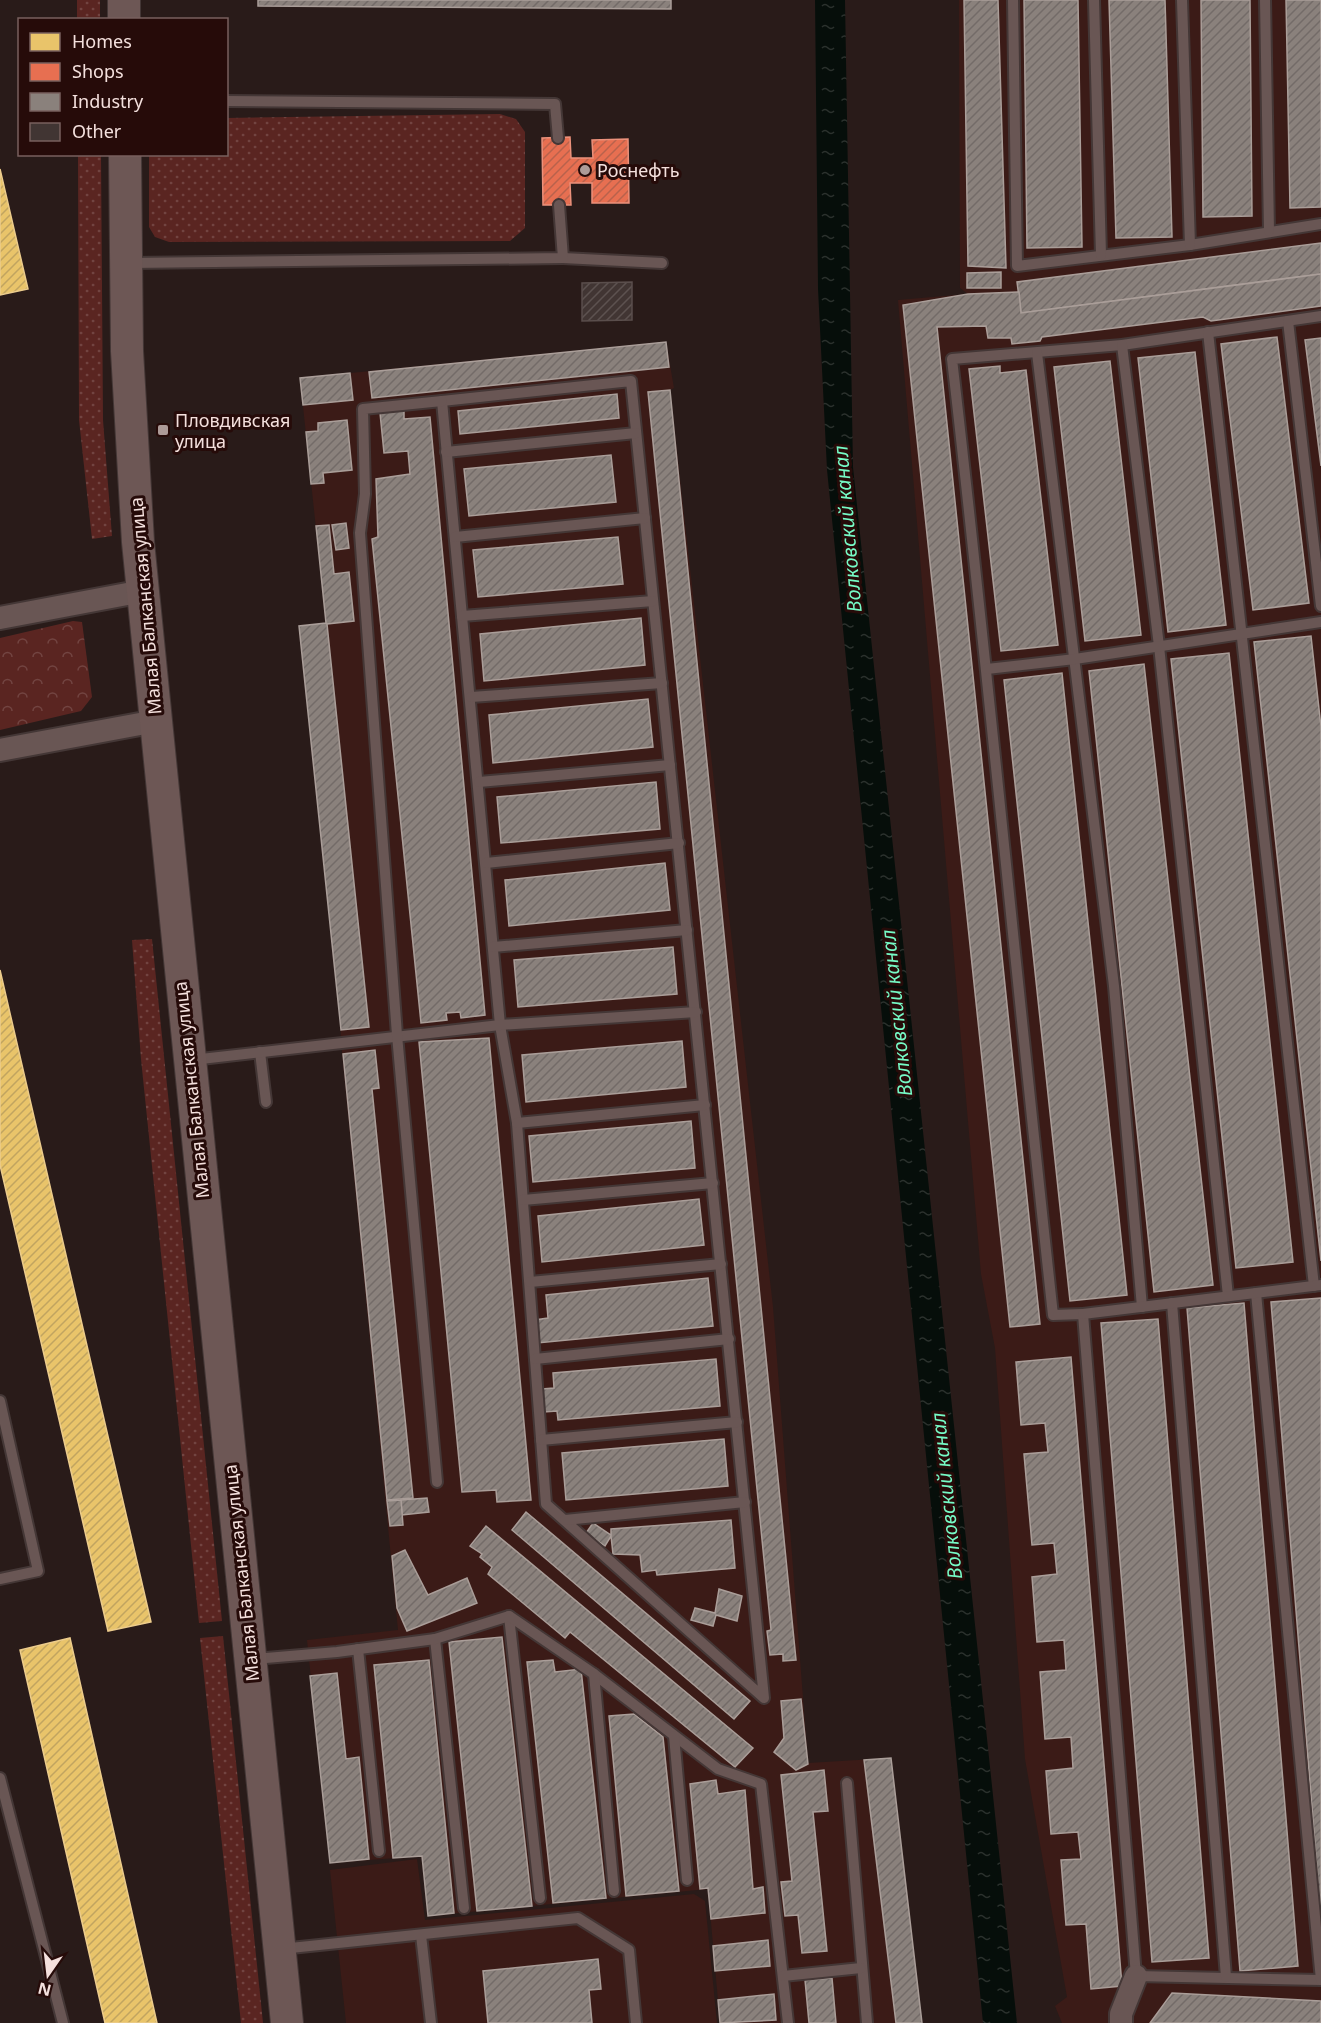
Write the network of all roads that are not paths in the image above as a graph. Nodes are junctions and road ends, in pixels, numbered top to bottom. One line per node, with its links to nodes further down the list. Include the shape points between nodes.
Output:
1 (124, 0): 6 (street)
2 (1013, 0): 14 (lane, via 1017,266)
3 (1094, 0): 14 (lane)
4 (1182, 0): 13 (lane)
5 (1265, 0): 12 (lane)
6 (124, 18)
7 (228, 102): 8 (lane, via 555,104)
8 (558, 138)
9 (125, 156): 17 (street, Малая Балканская улица)
10 (559, 205): 15 (lane)
11 (1321, 224): 12 (lane)
12 (1269, 231): 13 (lane)
13 (1190, 245): 14 (lane)
14 (1101, 255)
15 (563, 258): 16 (lane); 17 (lane)
16 (662, 263)
17 (126, 264): 28 (street, Малая Балканская улица, via 130,422)
18 (1321, 316): 19 (lane)
19 (1288, 321): 20 (lane); 30 (lane)
20 (1208, 332): 21 (lane); 34 (lane)
21 (1122, 345): 22 (lane); 35 (lane)
22 (1037, 353): 36 (lane); 37 (lane, via 952,359)
23 (442, 400): 24 (lane, via 631,381); 25 (lane); 50 (lane, via 363,409 365,494 360,533)
24 (636, 433): 25 (lane); 26 (lane)
25 (446, 452): 27 (lane)
26 (645, 518): 27 (lane); 29 (lane)
27 (454, 537): 31 (lane)
28 (142, 591): 32 (street); 40 (street, Малая Балканская улица)
29 (653, 601): 31 (lane); 38 (lane)
30 (1321, 606)
31 (462, 616): 39 (lane)
32 (0, 618)
33 (1321, 622): 34 (lane)
34 (1242, 634): 35 (lane); 60 (lane)
35 (1159, 646): 36 (lane); 62 (lane)
36 (1076, 659): 37 (lane); 64 (lane, via 1114,986)
37 (987, 669): 65 (lane, via 1017,994 1053,1315)
38 (662, 683): 39 (lane); 42 (lane)
39 (471, 697): 43 (lane)
40 (156, 721): 41 (street); 52 (street, Малая Балканская улица)
41 (0, 750)
42 (670, 765): 43 (lane); 44 (lane)
43 (479, 782): 45 (lane)
44 (679, 843): 45 (lane); 46 (lane)
45 (486, 863): 47 (lane)
46 (687, 930): 47 (lane); 48 (lane)
47 (493, 946): 49 (lane)
48 (696, 1012): 49 (lane); 54 (lane)
49 (500, 1025): 50 (lane); 55 (lane)
50 (397, 1035): 51 (lane); 71 (lane)
51 (260, 1052): 52 (lane); 53 (lane)
52 (188, 1060): 78 (street, Малая Балканская улица)
53 (266, 1102)
54 (705, 1105): 55 (lane); 56 (lane)
55 (518, 1123): 57 (lane)
56 (713, 1183): 57 (lane); 58 (lane)
57 (523, 1200): 59 (lane)
58 (721, 1264): 59 (lane); 66 (lane)
59 (530, 1282): 67 (lane)
60 (1318, 1285): 61 (lane)
61 (1256, 1293): 62 (lane); 94 (lane)
62 (1228, 1296): 63 (lane)
63 (1172, 1303): 64 (lane); 93 (lane)
64 (1142, 1307): 65 (lane)
65 (1083, 1314): 92 (lane)
66 (729, 1339): 67 (lane); 69 (lane)
67 (535, 1359): 70 (lane)
68 (0, 1401): 74 (lane, via 38,1571)
69 (737, 1422): 70 (lane); 72 (lane)
70 (541, 1440): 73 (lane, via 546,1504)
71 (437, 1482)
72 (745, 1502): 73 (lane); 73 (lane, via 764,1698)
73 (565, 1520)
74 (0, 1580)
75 (509, 1616): 76 (lane); 79 (lane); 86 (lane)
76 (435, 1639): 77 (lane); 87 (lane)
77 (358, 1649): 78 (lane); 83 (lane)
78 (249, 1659): 89 (street, Малая Балканская улица)
79 (594, 1674): 80 (lane); 85 (lane)
80 (674, 1736): 84 (lane); 91 (lane, via 718,1769 761,1784)
81 (0, 1778): 95 (lane)
82 (847, 1783): 90 (lane)
83 (380, 1851)
84 (687, 1880)
85 (614, 1891)
86 (540, 1898)
87 (464, 1908)
88 (421, 1935): 89 (lane); 97 (lane); 98 (lane, via 578,1918 629,1950)
89 (279, 1949): 96 (street, Малая Балканская улица)
90 (861, 1968): 91 (lane); 100 (lane)
91 (783, 1976): 99 (lane)
92 (1136, 1976): 93 (lane); 101 (street)
93 (1226, 1977): 94 (lane)
94 (1321, 1980)
95 (63, 2023)
96 (287, 2023)
97 (431, 2023)
98 (636, 2023)
99 (788, 2023)
100 (867, 2023)
101 (1121, 2023)

